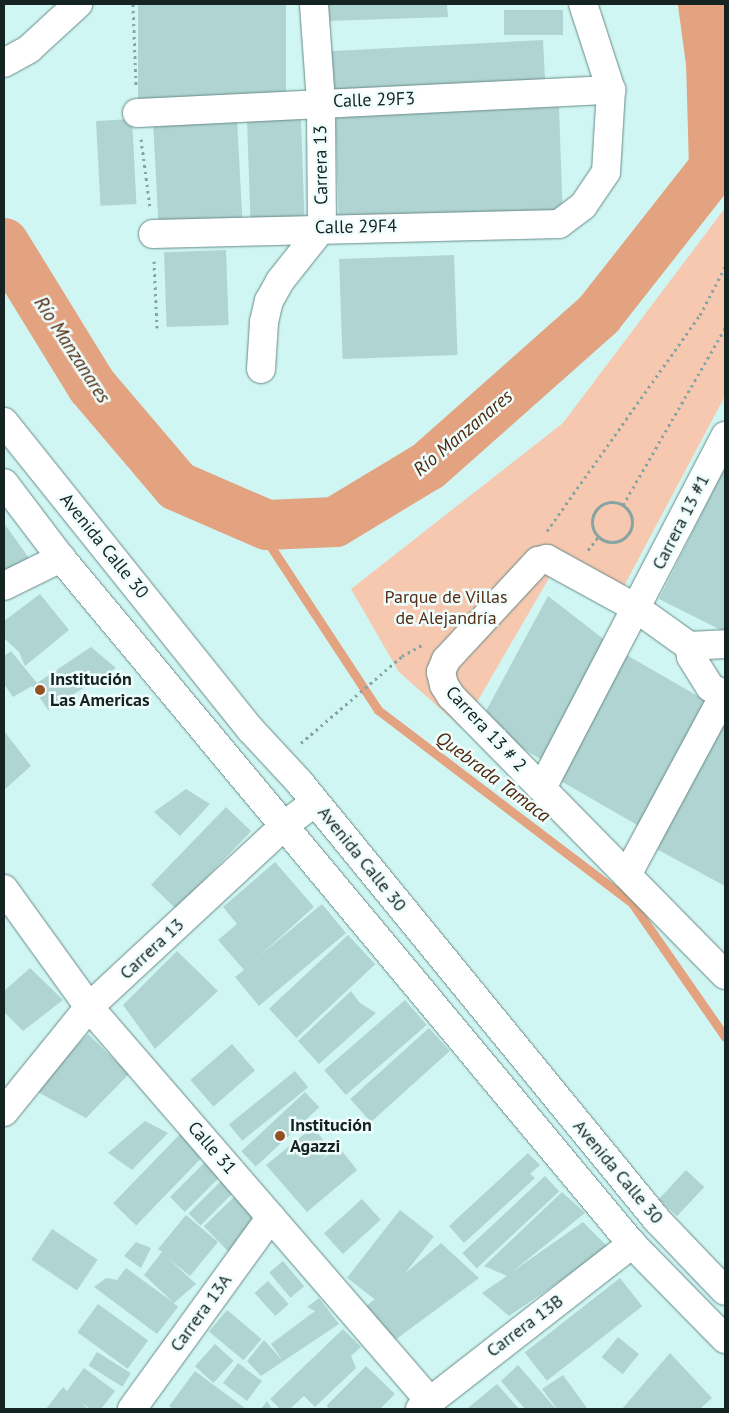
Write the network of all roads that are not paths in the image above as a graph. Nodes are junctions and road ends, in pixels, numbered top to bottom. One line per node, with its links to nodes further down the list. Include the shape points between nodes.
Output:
1 (78, 4): 4 (street, via 29,49)
2 (314, 4): 6 (street, Carrera 13)
3 (583, 4): 5 (street, via 591,19)
4 (4, 63)
5 (611, 90): 6 (street, Calle 29F3); 8 (street, Calle 29F4, via 606,172 583,206 558,224)
6 (321, 102): 7 (street, Calle 29F3); 8 (street, Carrera 13)
7 (137, 112)
8 (322, 228): 9 (street, Calle 29F4); 10 (street, Carrera 13, via 280,281 269,301 264,322)
9 (153, 234)
10 (262, 369)
11 (4, 422): 21 (street, Avenida Calle 30, via 252,730)
12 (725, 436): 16 (street, Carrera 13 #1)
13 (4, 482): 14 (street, Avenida Calle 30)
14 (61, 558): 15 (street); 22 (street, Avenida Calle 30)
15 (4, 586)
16 (636, 608): 18 (street, Carrera 13 # 2); 20 (street, Carrera 13 #1); 20 (street, Carrera 13 # 2, via 547,559 538,561 446,660 441,672 451,696)
17 (725, 644): 18 (street)
18 (689, 646): 19 (street, via 691,656 710,687)
19 (725, 695): 23 (street)
20 (542, 788): 23 (street, Carrera 13 # 2)
21 (315, 802): 22 (street, Carrera 13); 30 (street, Avenida Calle 30, via 657,1220)
22 (286, 824): 26 (street, Carrera 13); 29 (street, Avenida Calle 30)
23 (627, 875): 25 (street, Carrera 13 # 2)
24 (4, 890): 26 (street, Calle 31)
25 (721, 960)
26 (89, 1007): 27 (street, Carrera 13); 28 (street, Calle 31)
27 (4, 1112)
28 (270, 1217): 32 (street, Calle 31); 33 (street, Carrera 13A)
29 (632, 1244): 31 (street, Avenida Calle 30); 32 (street, Carrera 13B)
30 (725, 1291)
31 (725, 1339)
32 (424, 1405)
33 (132, 1409)

